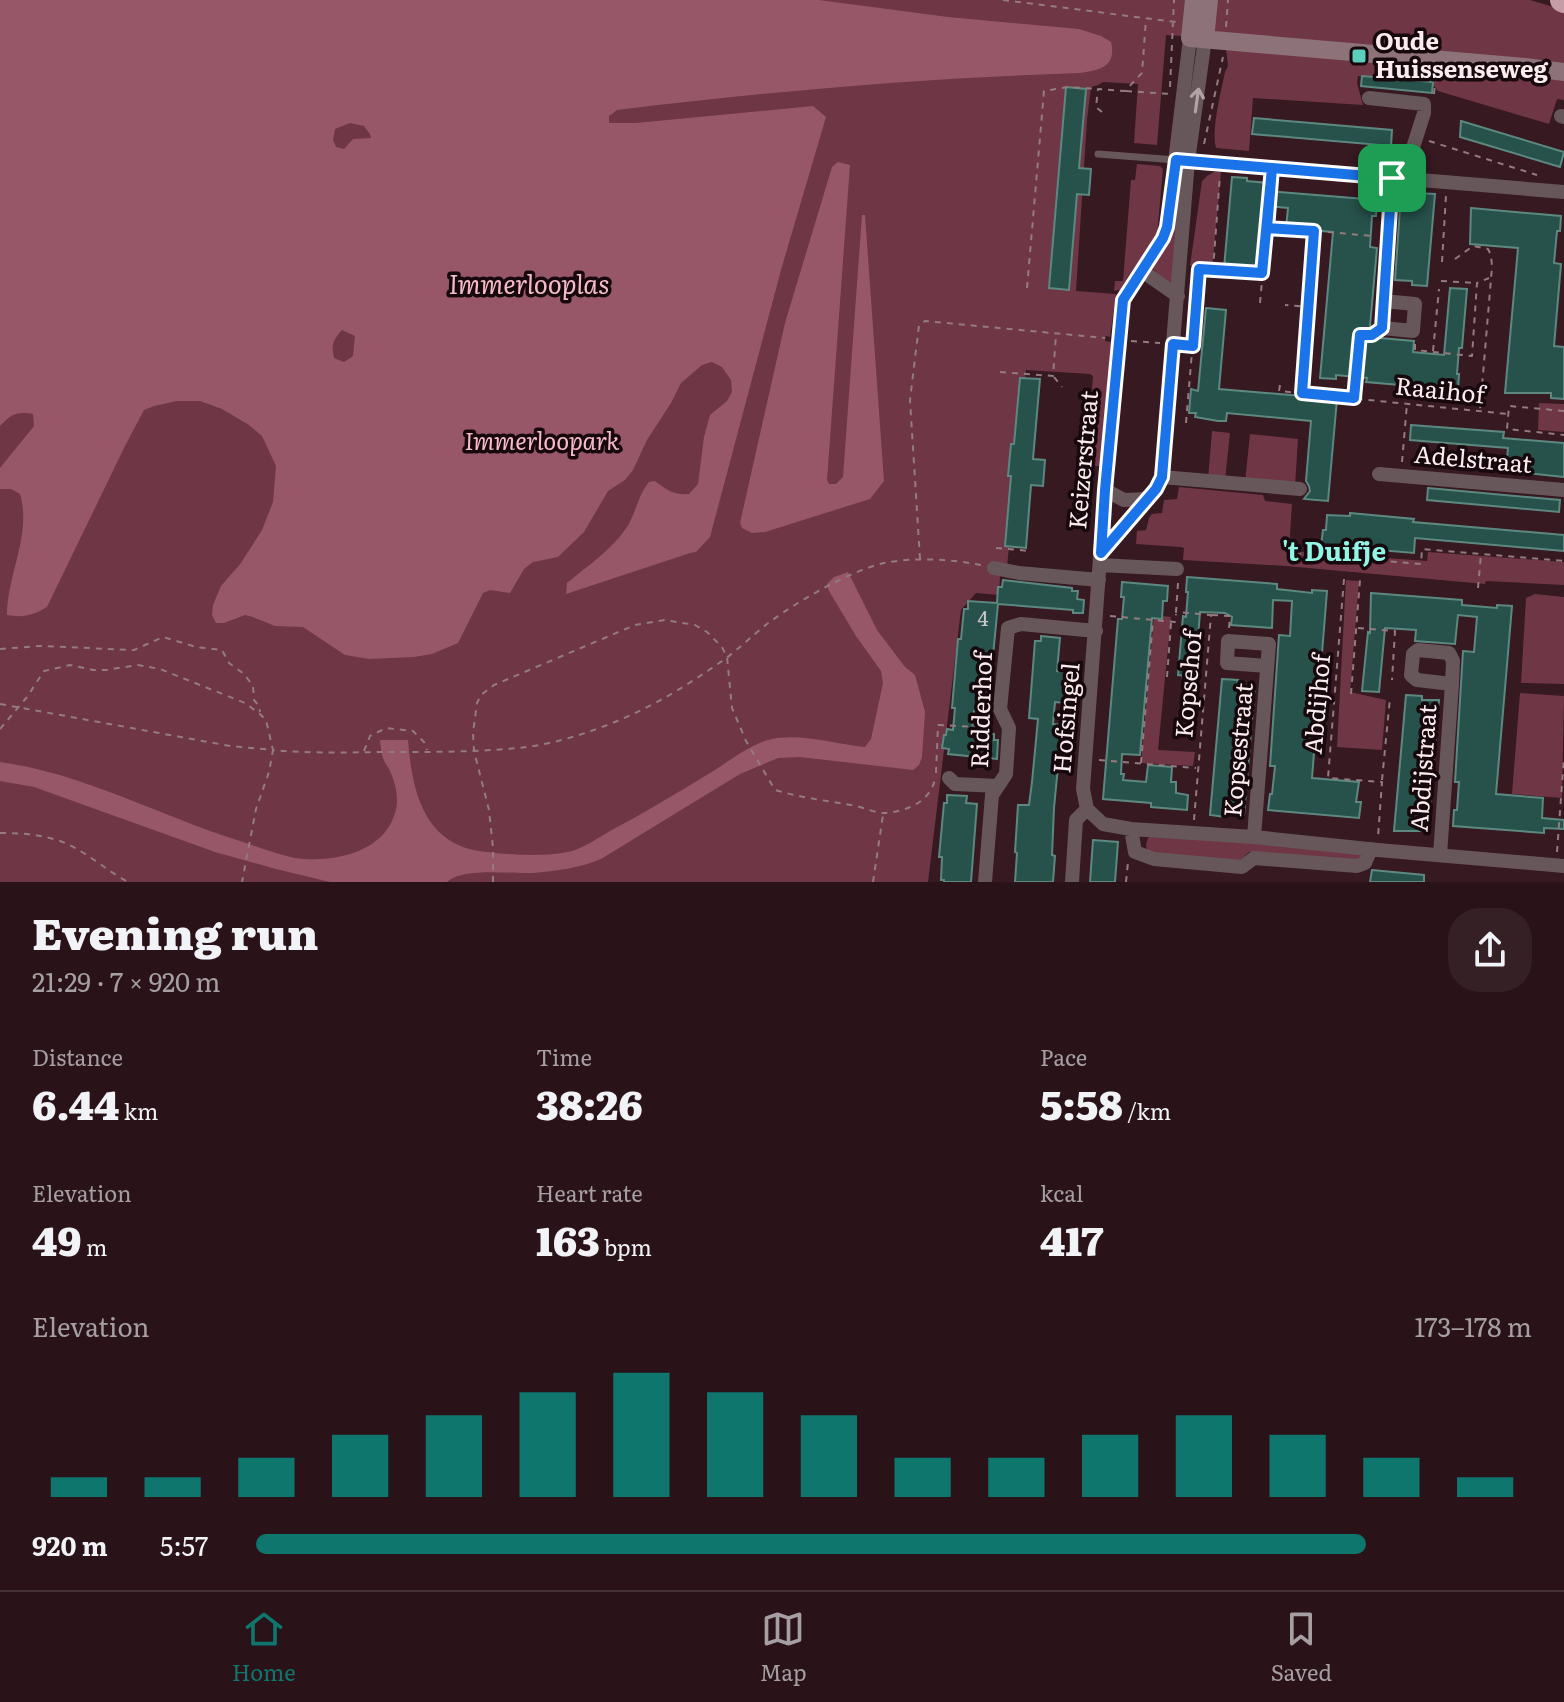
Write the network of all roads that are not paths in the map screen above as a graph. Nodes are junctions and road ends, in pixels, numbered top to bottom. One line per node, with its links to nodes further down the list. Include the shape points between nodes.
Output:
1 (1194, 0): 3 (street, Keizerstraat)
2 (1209, 0): 3 (street, Keizerstraat)
3 (1206, 39): 4 (street); 7 (street, Keizerstraat)
4 (1564, 72)
5 (1369, 98): 8 (street, via 1424,104)
6 (1098, 154): 7 (lane)
7 (1182, 160): 8 (street); 10 (street, Keizerstraat, via 1167,227); 11 (street, Keizerstraat)
8 (1397, 178): 9 (street); 12 (street)
9 (1564, 192)
10 (1142, 271): 11 (street); 16 (street, Keizerstraat, via 1123,300)
11 (1178, 296): 14 (street, Keizerstraat)
12 (1383, 301): 12 (street, via 1415,304 1413,331 1382,328)
13 (1379, 474): 17 (street, Adelstraat)
14 (1162, 477): 15 (street); 18 (street, Keizerstraat)
15 (1300, 489)
16 (1105, 490): 18 (street, via 1124,500); 19 (street, Keizerstraat)
17 (1564, 490)
18 (1147, 499): 19 (street, Keizerstraat)
19 (1100, 559): 21 (street); 22 (street, Hofsingel)
20 (994, 568): 22 (street)
21 (1177, 576)
22 (1099, 580): 23 (street, Hofsingel)
23 (1096, 631): 27 (street, Ridderhof, via 1021,624 1008,628 1000,709 1009,728 1006,774); 28 (street, Hofsingel, via 1083,789)
24 (1267, 666): 24 (street, Kopsestraat, via 1269,644 1228,641 1227,663); 30 (street, Kopsestraat)
25 (1452, 684): 32 (street, Abdijstraat)
26 (949, 778): 27 (street, Ridderhof, via 955,784)
27 (998, 786): 34 (street, Ridderhof, via 992,795)
28 (1087, 809): 29 (street, Hofsingel, via 1103,824); 35 (street, via 1076,820)
29 (1131, 829): 30 (street, Hofsingel); 31 (street, via 1135,852 1154,859 1242,867 1254,858 1357,866)
30 (1254, 837): 31 (street, Hofsingel)
31 (1374, 850): 32 (street, Hofsingel)
32 (1440, 855): 33 (street, Hofsingel)
33 (1560, 866)
34 (985, 882)
35 (1072, 882)

